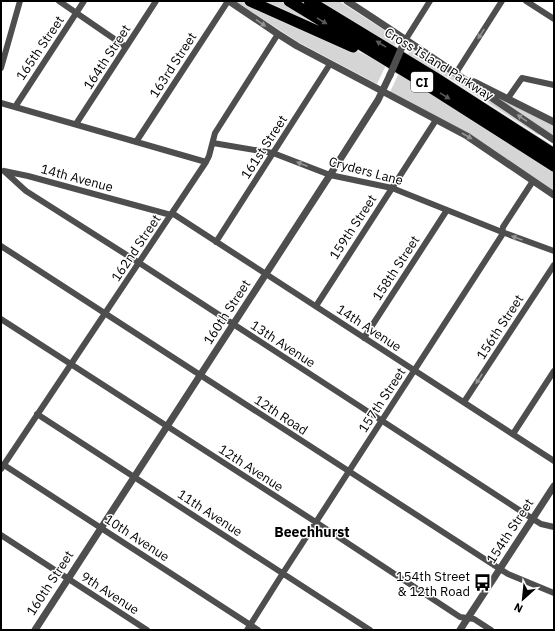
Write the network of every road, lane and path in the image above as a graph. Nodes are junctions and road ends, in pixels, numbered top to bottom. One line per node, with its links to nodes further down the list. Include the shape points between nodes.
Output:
1 (20, 1): 19 (street)
2 (58, 1): 13 (street)
3 (84, 1): 13 (street, 165th Street)
4 (156, 1): 17 (street, 164th Street)
5 (229, 1): 15 (street, one-way to 15); 32 (street, 163rd Street)
6 (250, 1): 20 (highway)
7 (289, 1): 20 (highway, Cross Island Parkway / CI, one-way to 20)
8 (308, 1): 27 (highway, Cross Island Parkway / CI, one-way to 8)
9 (347, 1): 16 (street)
10 (430, 1): 16 (street, 160th Street)
11 (502, 1): 21 (street, one-way to 21)
12 (526, 1): 14 (street)
13 (77, 13): 17 (street); 26 (street, 165th Street)
14 (554, 19)
15 (278, 34): 18 (street); 33 (street, 162nd Street, via 215,133)
16 (406, 39): 21 (street); 23 (street, 160th Street, bridge)
17 (126, 47): 30 (street, 164th Street)
18 (330, 64): 23 (street); 35 (street, 161st Street)
19 (1, 68)
20 (404, 70): 38 (highway, Cross Island Parkway / CI, one-way to 38)
21 (456, 73): 24 (street); 31 (street, one-way to 21)
22 (554, 85): 24 (street, via 522,78)
23 (383, 92): 28 (street); 40 (street, 160th Street)
24 (508, 98): 29 (street)
25 (1, 103): 26 (street)
26 (15, 107): 30 (street)
27 (489, 112): 34 (highway); 36 (highway, Cross Island Parkway / CI)
28 (436, 120): 41 (street, one-way to 41, via 471,139); 42 (street, 159th Street)
29 (554, 122)
30 (76, 124): 32 (street)
31 (554, 140)
32 (136, 142): 37 (street)
33 (213, 143): 35 (street, Cryders Lane); 37 (street, 162nd Street)
34 (554, 150)
35 (273, 153): 40 (street, Cryders Lane, one-way to 35); 47 (street, 161st Street)
36 (554, 154)
37 (206, 162): 45 (street, 162nd Street)
38 (554, 166)
39 (3, 170): 45 (street, 14th Avenue); 50 (street, 13th Avenue, via 26,191)
40 (330, 175): 42 (street, Cryders Lane); 52 (street, 160th Street)
41 (532, 181): 43 (street); 46 (street, 157th Street)
42 (392, 188): 44 (street, Cryders Lane); 53 (street, 159th Street)
43 (554, 196)
44 (447, 210): 46 (street, Cryders Lane); 57 (street, 158th Street)
45 (172, 214): 47 (street, 14th Avenue); 50 (street, 162nd Street)
46 (502, 232): 49 (street, Cryders Lane, one-way to 46); 59 (street, 157th Street, via 502,236)
47 (216, 242): 52 (street, 14th Avenue)
48 (1, 246): 54 (street, 12th Road)
49 (554, 251)
50 (139, 263): 54 (street, 162nd Street); 56 (street, 13th Avenue)
51 (554, 264): 62 (street, 156th Street, one-way to 62)
52 (266, 274): 53 (street, 14th Avenue); 56 (street, 160th Street)
53 (316, 306): 57 (street, 14th Avenue)
54 (105, 314): 58 (street, 162nd Street); 61 (street, 12th Road)
55 (1, 319): 58 (street, 12th Avenue)
56 (233, 324): 61 (street, 160th Street); 64 (street, 13th Avenue)
57 (364, 338): 59 (street, 14th Avenue)
58 (71, 364): 63 (street, 162nd Street); 65 (street, 12th Avenue)
59 (414, 370): 62 (street, 14th Avenue); 64 (street, 157th Street)
60 (554, 371): 66 (street)
61 (200, 375): 65 (street, 160th Street); 69 (street, 12th Road)
62 (464, 402): 66 (street, 14th Avenue)
63 (37, 414): 68 (street, 162nd Street); 70 (street, 11th Avenue)
64 (382, 421): 69 (street, 157th Street); 72 (street, 13th Avenue)
65 (167, 426): 70 (street, 160th Street); 73 (street, 12th Avenue)
66 (513, 434): 67 (street, 14th Avenue)
67 (554, 461)
68 (2, 467): 75 (street, 10th Avenue)
69 (349, 472): 73 (street, 157th Street); 77 (street, 12th Road)
70 (134, 477): 75 (street, 160th Street); 78 (street, 11th Avenue)
71 (554, 486): 72 (street, 154th Street)
72 (532, 519): 74 (street, 13th Avenue); 77 (street, 154th Street)
73 (316, 522): 78 (street, 157th Street); 81 (street, 12th Avenue, via 461,618)
74 (554, 527)
75 (101, 528): 79 (street, 160th Street); 82 (street, 10th Avenue)
76 (1, 535): 79 (street, 9th Avenue)
77 (500, 569): 80 (street, 12th Road); 81 (street, 154th Street)
78 (283, 573): 82 (street, 157th Street); 86 (street, 11th Avenue)
79 (68, 579): 83 (street, 160th Street); 84 (street, 9th Avenue)
80 (554, 593)
81 (468, 618): 87 (street, 154th Street); 88 (street, 12th Avenue)
82 (249, 628): 85 (street, 10th Avenue)
83 (35, 630)
84 (147, 630)
85 (258, 630)
86 (370, 630)
87 (460, 630)
88 (491, 630)

